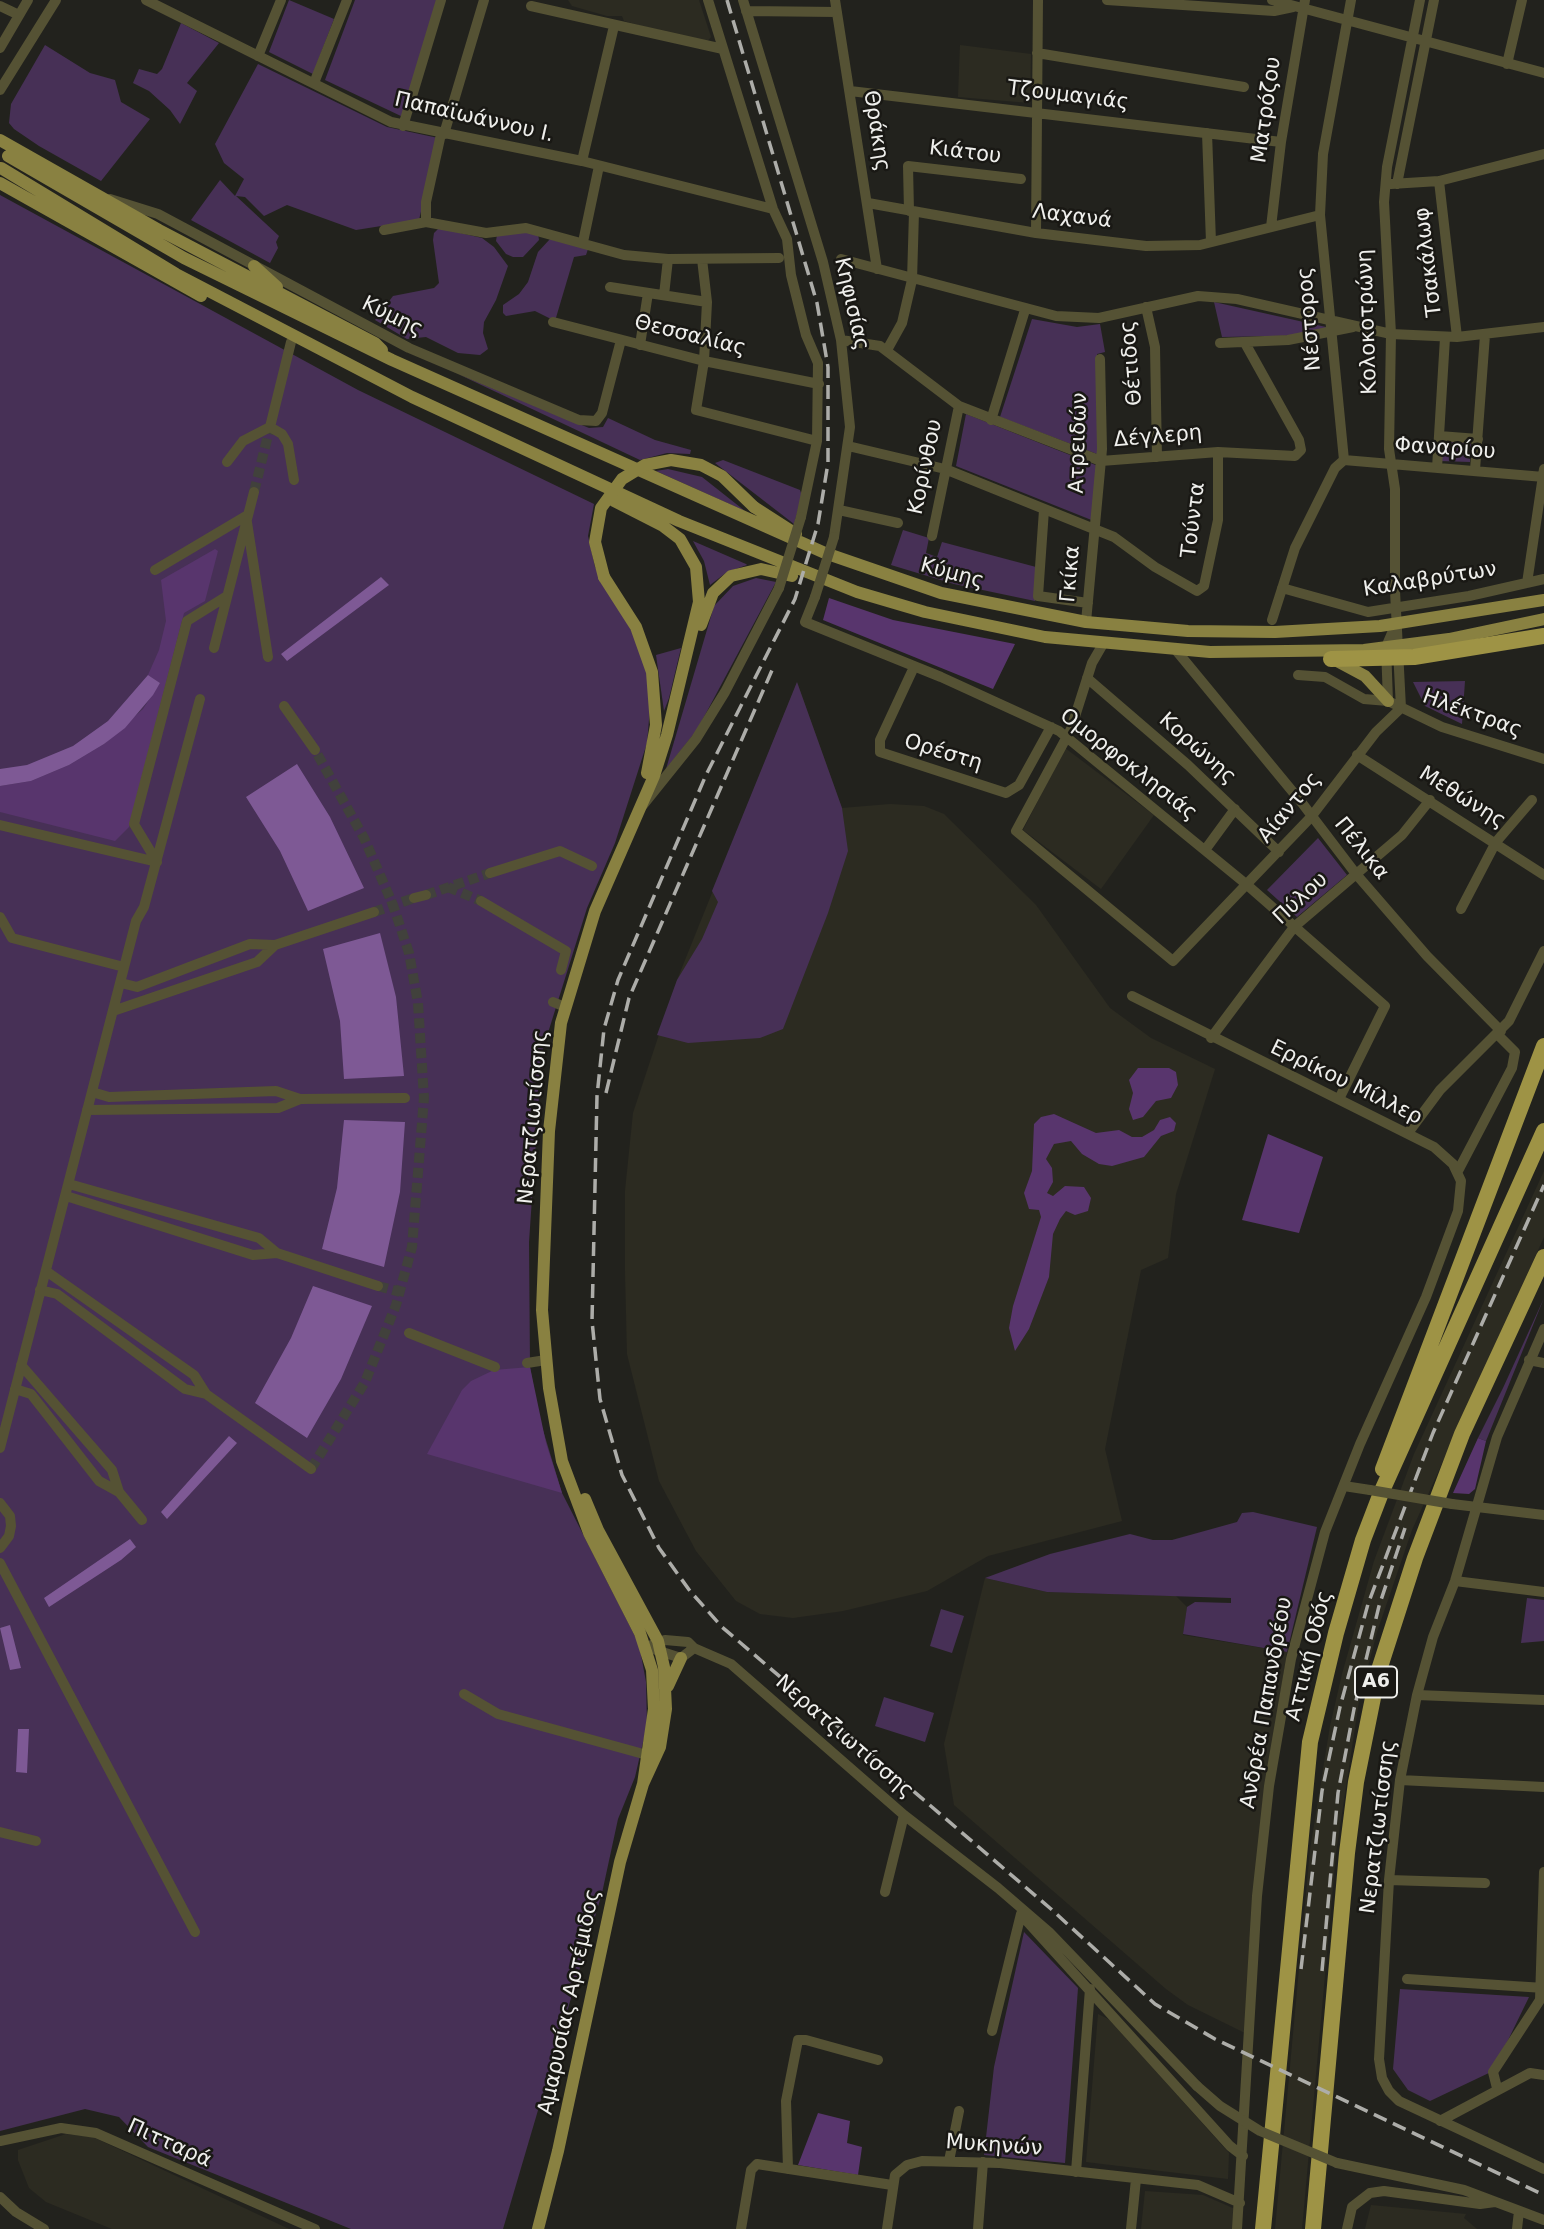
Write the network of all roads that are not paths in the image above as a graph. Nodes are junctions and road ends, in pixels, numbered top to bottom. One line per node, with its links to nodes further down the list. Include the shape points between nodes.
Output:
1 (28, 0): 24 (street)
2 (56, 0): 37 (street)
3 (146, 0): 32 (street, Παπαϊωάννου Ι.)
4 (281, 0): 32 (street)
5 (347, 0): 35 (street)
6 (441, 0): 40 (street)
7 (484, 0): 43 (street)
8 (560, 0): 22 (street)
9 (708, 0): 30 (street)
10 (835, 0): 23 (street, Θράκης)
11 (1038, 0): 31 (street)
12 (1108, 0): 18 (street, via 1274,11)
13 (1272, 0): 18 (street)
14 (1351, 0): 25 (street, Νέστορος)
15 (1420, 0): 27 (street, Κολοκοτρώνη)
16 (1434, 0): 28 (street)
17 (1522, 0): 33 (street)
18 (1300, 5): 25 (street); 45 (street, Ματρόζου)
19 (0, 6): 24 (street)
20 (531, 6): 22 (street)
21 (744, 6): 23 (street); 90 (street, Κηφισίας, via 823,262)
22 (556, 12): 26 (street)
23 (837, 12): 38 (street, Θράκης)
24 (19, 15): 29 (street)
25 (1347, 22): 27 (street); 59 (street, Νέστορος, via 1325,142)
26 (614, 26): 30 (street); 48 (street)
27 (1413, 39): 28 (street); 53 (street, Κολοκοτρώνη)
28 (1426, 42): 33 (street); 54 (street)
29 (0, 48)
30 (723, 49): 57 (street)
31 (1037, 53): 36 (street); 39 (street)
32 (258, 55): 35 (street, Παπαϊωάννου Ι.)
33 (1507, 64): 34 (street)
34 (1544, 73)
35 (314, 83): 40 (street, Παπαϊωάννου Ι.)
36 (1244, 87)
37 (0, 90)
38 (850, 91): 39 (street, Τζουμαγιάς); 56 (street, Θράκης)
39 (1036, 111): 42 (street, Τζουμαγιάς); 63 (street)
40 (403, 126): 43 (street, Παπαϊωάννου Ι.)
41 (0, 131): 47 (main road)
42 (1207, 133): 45 (street, Τζουμαγιάς); 65 (street)
43 (443, 134): 48 (street, Παπαϊωάννου Ι.); 60 (street, via 426,202)
44 (0, 140): 47 (main road, Κύμης)
45 (1281, 142): 61 (street, Ματρόζου)
46 (1544, 154): 51 (street)
47 (10, 158): 55 (main road, Κύμης); 97 (main road, Κύμης, via 184,258); 100 (main road, Κύμης, via 176,274)
48 (582, 161): 49 (street, Παπαϊωάννου Ι.)
49 (599, 166): 57 (street, Παπαϊωάννου Ι.); 64 (street)
50 (1021, 179): 58 (street, Κιάτου, via 908,166)
51 (1439, 181): 54 (street); 87 (street, Τσακάλωφ)
52 (0, 183): 91 (main road, Κύμης, via 172,281)
53 (1384, 184): 54 (street); 85 (street, Κολοκοτρώνη)
54 (1397, 184)
55 (100, 196): 70 (street, Κύμης, via 158,214); 76 (main road, Κύμης)
56 (868, 203): 58 (street, Λαχανά); 71 (street, Θράκης)
57 (772, 209): 99 (street, via 788,239 791,275 818,363)
58 (912, 212): 63 (street, Λαχανά); 72 (street, Κιάτου)
59 (1320, 215): 61 (street, Λαχανά); 80 (street, Νέστορος)
60 (426, 222): 62 (street); 64 (street, via 486,233 526,228)
61 (1271, 227): 65 (street, Λαχανά)
62 (384, 230)
63 (1036, 233): 65 (street, Λαχανά, via 1146,246)
64 (583, 242): 67 (street, via 604,252)
65 (1211, 242)
66 (779, 258): 68 (street)
67 (668, 259): 68 (street); 75 (street)
68 (702, 259): 77 (street)
69 (841, 259): 71 (street)
70 (254, 266): 76 (main road); 89 (street, Κύμης, via 409,348 589,423 602,413)
71 (877, 269): 72 (street)
72 (912, 279): 79 (street); 95 (street, Κιάτου, via 902,323)
73 (610, 286): 74 (street)
74 (648, 293): 75 (street); 94 (street)
75 (664, 295): 77 (street)
76 (290, 299): 97 (main road, Κύμης, via 375,343)
77 (707, 302): 98 (street)
78 (1146, 307): 79 (street, via 1099,318); 80 (street, via 1198,296 1237,299); 109 (street, Θέτιδος, via 1154,348)
79 (1026, 310): 102 (street)
80 (1329, 320): 82 (street); 84 (street, Νέστορος)
81 (553, 322): 89 (street, Θεσσαλίας)
82 (1356, 326): 84 (street); 85 (street)
83 (1544, 327): 86 (street)
84 (1330, 334): 93 (street); 110 (street, Νέστορος)
85 (1391, 334): 88 (street); 113 (street, Κολοκοτρώνη)
86 (1485, 335): 87 (street); 105 (street)
87 (1457, 337): 88 (street)
88 (1445, 338): 104 (street, Τσακάλωφ)
89 (621, 340): 94 (street, Θεσσαλίας)
90 (841, 340): 95 (street, Δέγλερη); 107 (street, Κηφισίας, via 850,401)
91 (291, 342): 100 (main road, Κύμης, via 344,371); 103 (street)
92 (1220, 343): 93 (street)
93 (1245, 343): 108 (street, Δέγλερη, via 1301,450 1295,456)
94 (640, 345): 98 (street, Θεσσαλίας)
95 (887, 350): 101 (street, Δέγλερη)
96 (1100, 359): 111 (street, Ατρειδών)
97 (392, 360): 127 (main road, Κύμης)
98 (704, 361): 99 (street, Θεσσαλίας); 106 (street, via 696,410)
99 (819, 384): 106 (street)
100 (412, 397): 117 (main road, Κύμης)
101 (959, 406): 102 (street, Δέγλερη); 115 (street, Κορίνθου)
102 (991, 420): 111 (street, Δέγλερη)
103 (271, 427): 112 (street, via 243,441); 119 (street, via 288,444)
104 (1439, 436): 105 (street); 114 (street, Τσακάλωφ)
105 (1478, 439): 116 (street)
106 (817, 441): 167 (street, Νερατζιωτίσσης, bridge, via 791,556 779,588 726,692 696,739)
107 (848, 446): 115 (street); 121 (street, Κηφισίας)
108 (1217, 452): 109 (street, Δέγλερη); 125 (street, Τούντα, via 1218,520 1204,586 1199,590)
109 (1157, 457): 111 (street, Δέγλερη)
110 (1344, 460): 113 (street, Φαναρίου); 132 (street, via 1307,520)
111 (1101, 461): 125 (street, Ατρειδών)
112 (227, 462)
113 (1390, 464): 114 (street, Φαναρίου); 136 (street, Κολοκοτρώνη, via 1395,489)
114 (1437, 468): 116 (street, Φαναρίου)
115 (945, 469): 122 (street); 126 (street, Κορίνθου)
116 (1475, 470): 118 (street, Φαναρίου)
117 (573, 474): 130 (main road, Κύμης); 151 (main road, via 668,529 688,550 700,595)
118 (1544, 474): 131 (street)
119 (294, 480)
120 (254, 492): 123 (street)
121 (839, 510): 124 (street); 139 (street, Κηφισίας, bridge)
122 (1044, 510): 125 (street); 135 (street, via 1038,596)
123 (247, 516): 128 (street); 133 (street); 148 (street)
124 (898, 523)
125 (1094, 529): 135 (street, Γκίκα)
126 (932, 537)
127 (825, 553): 140 (main road, Κύμης, via 941,593); 163 (main road, bridge, via 701,465 671,460 637,469 610,492 598,516 596,551 604,577 636,627 652,672 655,737)
128 (155, 570)
129 (1544, 579): 131 (street, Καλαβρύτων)
130 (821, 580): 143 (main road, Κύμης, via 925,612); 151 (main road, via 761,569 731,576 709,602)
131 (1527, 583): 136 (street, Καλαβρύτων)
132 (1282, 588): 136 (street, Καλαβρύτων, via 1355,611); 138 (street)
133 (227, 596): 144 (street); 173 (street, via 187,621 134,824)
134 (1544, 600): 141 (main road, Κύμης)
135 (1088, 603): 140 (street, Γκίκα)
136 (1396, 609): 141 (street, Κολοκοτρώνη)
137 (1544, 619): 147 (main road, Κύμης)
138 (1272, 620)
139 (805, 622): 150 (street, Ομορφοκλησιάς)
140 (1086, 622): 141 (main road, Κύμης, via 1188,631 1275,632)
141 (1397, 624): 147 (street, Κολοκοτρώνη)
142 (1544, 636): 147 (highway)
143 (1103, 644): 145 (main road, Κύμης); 153 (street)
144 (214, 648)
145 (1175, 649): 146 (main road, Κύμης); 168 (street, Πέλικα)
146 (1295, 652): 147 (main road, Κύμης); 149 (main road)
147 (1392, 652): 149 (highway); 155 (street); 157 (street)
148 (268, 657)
149 (1331, 659): 155 (main road, via 1355,668)
150 (914, 667): 158 (street, Ομορφοκλησιάς); 158 (street, Ορέστη, via 880,740 880,752 1006,793 1016,789)
151 (684, 671): 163 (main road, Νερατζιωτίσσης, via 665,744)
152 (1298, 675): 155 (street, Ηλέκτρας, via 1320,676 1364,699)
153 (1087, 678): 159 (street); 166 (street, Κορώνης)
154 (200, 699): 173 (street)
155 (1388, 701): 157 (street, Ηλέκτρας)
156 (284, 706): 160 (street)
157 (1401, 708): 161 (street, Αίαντος); 162 (street, Ηλέκτρας, via 1442,727)
158 (1051, 727): 159 (street, Ομορφοκλησιάς)
159 (1066, 738): 171 (street, Ομορφοκλησιάς); 178 (street, Αίαντος, via 1016,831 1171,961 1178,959)
160 (315, 750)
161 (1357, 755): 164 (street, Μεθώνης); 168 (street, Αίαντος)
162 (1544, 760)
163 (643, 798): 167 (main road, Νερατζιωτίσσης)
164 (1430, 800): 170 (street, Μεθώνης); 176 (street, Πύλου, via 1402,835)
165 (1532, 800): 170 (street)
166 (1235, 809): 171 (street); 172 (street, Κορώνης)
167 (636, 812): 213 (main road, Νερατζιωτίσσης, via 559,1005 541,1277)
168 (1311, 817): 172 (street, Αίαντος); 176 (street, Πέλικα)
169 (0, 825): 173 (street)
170 (1496, 842): 177 (street, Μεθώνης); 182 (street)
171 (1205, 850): 178 (street, Ομορφοκλησιάς)
172 (1279, 852): 178 (street, Αίαντος)
173 (157, 862): 188 (street)
174 (592, 866): 175 (street, via 560,851)
175 (490, 873)
176 (1356, 874): 185 (street, Πύλου); 193 (street, Πέλικα)
177 (1544, 875)
178 (1246, 884): 185 (street, Ομορφοκλησιάς)
179 (426, 895): 180 (street)
180 (414, 898)
181 (481, 901): 189 (street, via 566,951)
182 (1461, 909)
183 (373, 912): 186 (street)
184 (0, 917): 188 (street, via 12,938)
185 (1294, 927): 194 (street, Πύλου); 199 (street, Ομορφοκλησιάς, via 1385,1006)
186 (275, 946): 190 (street, via 250,944 137,987); 192 (street, via 257,962)
187 (1544, 951): 193 (street, via 1516,1012)
188 (124, 967): 190 (street)
189 (561, 970)
190 (121, 983): 192 (street)
191 (1132, 996): 194 (street, Ερρίκου Μίλλερ)
192 (113, 1011): 196 (street)
193 (1500, 1033): 202 (street, via 1440,1090); 203 (street, Πέλικα, via 1515,1052 1512,1068)
194 (1211, 1038): 199 (street, Ερρίκου Μίλλερ)
195 (1544, 1046): 224 (highway)
196 (92, 1092): 198 (street, via 108,1097 276,1091); 200 (street)
197 (405, 1098): 198 (street)
198 (300, 1100): 200 (street, via 278,1108)
199 (1339, 1100): 202 (street, Ερρίκου Μίλλερ)
200 (88, 1110): 204 (street)
201 (1544, 1131): 224 (highway, Αττική Οδός / Α6)
202 (1408, 1133): 203 (street, Ερρίκου Μίλλερ, via 1444,1154)
203 (1458, 1171): 223 (street, Ανδρέα Παπανδρέου, via 1462,1190 1458,1211)
204 (69, 1184): 205 (street); 206 (street, via 259,1238)
205 (66, 1196): 206 (street, via 253,1255); 208 (street)
206 (277, 1253): 209 (street)
207 (1544, 1257): 288 (highway, Α6, via 1462,1434 1378,1674 1347,1853)
208 (46, 1271): 210 (street); 220 (street, via 194,1376)
209 (379, 1286)
210 (40, 1290): 217 (street); 220 (street, via 57,1294 185,1389)
211 (1544, 1329): 214 (street, Νερατζιωτίσσης)
212 (409, 1333): 218 (street)
213 (546, 1360): 215 (street); 234 (main road, Νερατζιωτίσσης, via 562,1461 589,1533)
214 (1529, 1360): 216 (street); 227 (street, Νερατζιωτίσσης, via 1497,1437)
215 (527, 1363)
216 (1544, 1363)
217 (21, 1365): 219 (street); 225 (street, via 112,1470)
218 (495, 1367)
219 (15, 1389): 221 (street); 225 (street, via 31,1394 99,1482)
220 (206, 1394): 222 (street)
221 (0, 1448)
222 (311, 1469)
223 (1345, 1486): 224 (street); 266 (street, Ανδρέα Παπανδρέου, via 1306,1595 1272,1767 1257,1896)
224 (1376, 1491): 227 (street, bridge); 287 (highway, Αττική Οδός / Α6, via 1310,1742)
225 (119, 1492): 229 (street)
226 (0, 1503): 230 (street, via 11,1526)
227 (1477, 1508): 228 (street); 232 (street, Νερατζιωτίσσης)
228 (1544, 1516)
229 (142, 1520)
230 (0, 1548)
231 (0, 1563): 255 (street)
232 (1455, 1581): 233 (street); 238 (street, Νερατζιωτίσσης)
233 (1544, 1592)
234 (655, 1647): 235 (street, Νερατζιωτίσσης, via 682,1640); 236 (street); 239 (main road, Νερατζιωτίσσης); 242 (main road, Αμαρυσίας Αρτέμιδος, via 655,1698)
235 (694, 1647): 236 (street); 246 (street, Νερατζιωτίσσης, via 731,1664)
236 (681, 1658): 239 (main road)
237 (464, 1694): 242 (street, via 498,1714)
238 (1417, 1695): 240 (street); 243 (street, Νερατζιωτίσσης)
239 (666, 1697): 241 (main road, Νερατζιωτίσσης)
240 (1544, 1700)
241 (664, 1726): 244 (main road, Αμαρυσίας Αρτέμιδος, via 656,1759)
242 (647, 1755): 244 (main road, Αμαρυσίας Αρτέμιδος)
243 (1399, 1780): 245 (street); 250 (street, Νερατζιωτίσσης)
244 (643, 1784): 281 (main road, Αμαρυσίας Αρτέμιδος, via 617,1873)
245 (1544, 1787)
246 (904, 1815): 252 (street, Νερατζιωτίσσης); 253 (street)
247 (0, 1832): 248 (street)
248 (36, 1841)
249 (1544, 1872): 258 (street)
250 (1389, 1880): 251 (street); 264 (street, Νερατζιωτίσσης, via 1379,2069 1399,2101)
251 (1485, 1884)
252 (998, 1888): 254 (street, Νερατζιωτίσσης); 275 (street, Νερατζιωτίσσης, bridge, via 1073,1956 1196,2086 1250,2125 1337,2163 1464,2190)
253 (885, 1892)
254 (1021, 1914): 257 (street, Νερατζιωτίσσης); 259 (street)
255 (195, 1933)
256 (1407, 1979): 258 (street)
257 (1090, 1989): 266 (street, Νερατζιωτίσσης); 271 (street)
258 (1542, 1989): 262 (street, via 1538,2006 1493,2072)
259 (992, 2031)
260 (878, 2060): 269 (street, via 798,2040 786,2101)
261 (1544, 2075): 262 (street, via 1530,2073)
262 (1497, 2088): 264 (street)
263 (959, 2110): 267 (street)
264 (1440, 2121): 270 (street, Νερατζιωτίσσης)
265 (0, 2141): 280 (street, Πιτταρά, via 61,2128 96,2133)
266 (1243, 2156): 276 (street, Ανδρέα Παπανδρέου)
267 (949, 2161): 268 (street, Μυκηνών); 273 (street, Μυκηνών, via 907,2165 895,2175)
268 (983, 2162): 271 (street, Μυκηνών); 284 (street)
269 (788, 2169): 273 (street); 282 (street, via 755,2165 751,2170)
270 (1544, 2169)
271 (1076, 2172): 272 (street, Μυκηνών)
272 (1136, 2179): 276 (street, Μυκηνών, via 1198,2185); 285 (street)
273 (892, 2185): 283 (street)
274 (0, 2197): 279 (street)
275 (1496, 2202): 277 (street, Νερατζιωτίσσης); 289 (street, via 1370,2193 1352,2207)
276 (1240, 2203): 286 (street, Ανδρέα Παπανδρέου)
277 (1520, 2211): 278 (street, Νερατζιωτίσσης); 290 (street)
278 (1544, 2220)
279 (44, 2229)
280 (316, 2229)
281 (538, 2229)
282 (741, 2229)
283 (887, 2229)
284 (978, 2229)
285 (1131, 2229)
286 (1237, 2229)
287 (1263, 2229)
288 (1312, 2229)
289 (1347, 2229)
290 (1517, 2229)

